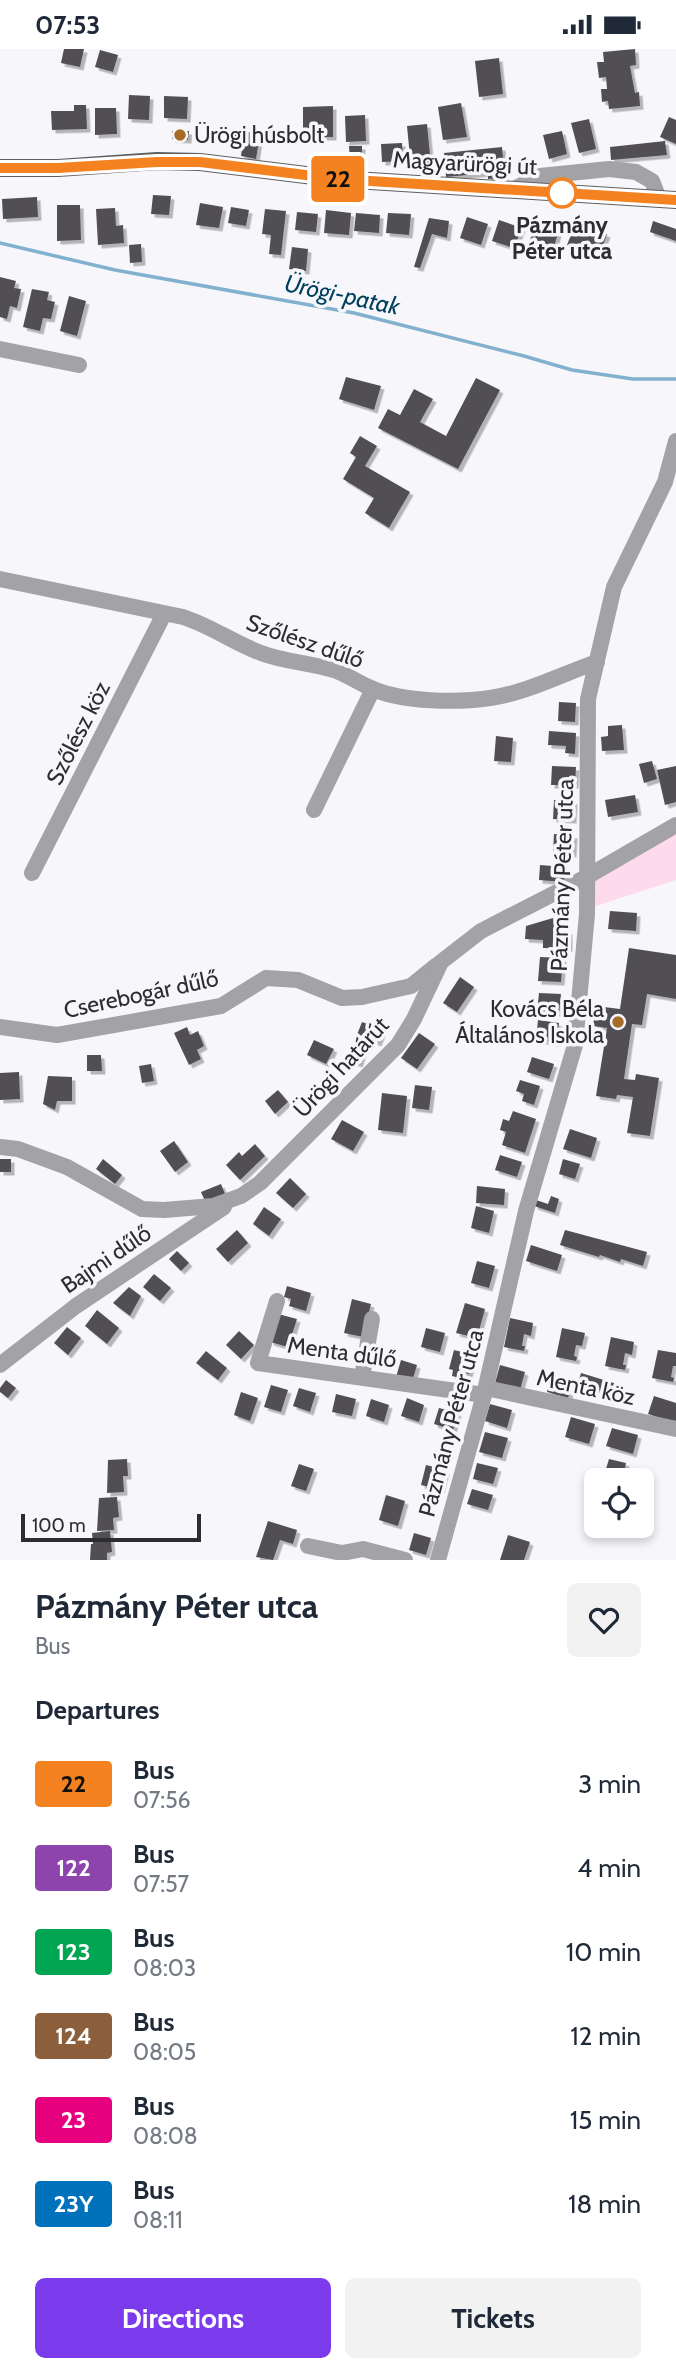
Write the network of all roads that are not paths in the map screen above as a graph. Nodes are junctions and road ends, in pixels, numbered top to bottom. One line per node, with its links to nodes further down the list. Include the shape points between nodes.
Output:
1 (0, 168): 2 (main road, Magyarürögi út, via 200,162 338,179)
2 (512, 190): 3 (main road, Magyarürögi út); 3 (street, via 540,176 610,169 636,172)
3 (668, 199)
4 (0, 349): 5 (street)
5 (79, 365)
6 (676, 441): 9 (street, Pázmány Péter utca, via 665,482 614,587)
7 (0, 579): 8 (street, Szőlész dűlő)
8 (164, 614): 10 (street, Szőlész dűlő, via 206,625 261,653 335,671); 13 (street, Szőlész köz)
9 (597, 662): 10 (street, Szőlész dűlő, via 491,698 398,697); 14 (street, Pázmány Péter utca, via 588,699)
10 (373, 689): 11 (street)
11 (314, 810)
12 (676, 825): 14 (street, Ürögi határút)
13 (32, 873)
14 (588, 876): 15 (street, Ürögi határút, via 481,931); 23 (street, Pázmány Péter utca, via 575,1045 526,1211)
15 (441, 962): 16 (street, Cserebogár dűlő, via 411,986 362,997 342,998 298,980 267,978 221,1006 57,1035); 18 (street, Ürögi határút, via 398,1045 260,1183)
16 (0, 1027)
17 (0, 1147): 18 (street, Ürögi határút, via 66,1167 142,1209 214,1206)
18 (241, 1196): 21 (street, Bajmi dűlő, via 76,1306)
19 (277, 1301): 22 (street, Menta dűlő, via 258,1363)
20 (372, 1319): 22 (street)
21 (0, 1365)
22 (362, 1377): 23 (street, Menta dűlő)
23 (485, 1392): 24 (street, Menta köz); 27 (street, Pázmány Péter utca)
24 (676, 1429)
25 (308, 1546): 26 (street, via 342,1553 363,1549)
26 (405, 1560)
27 (438, 1560)

